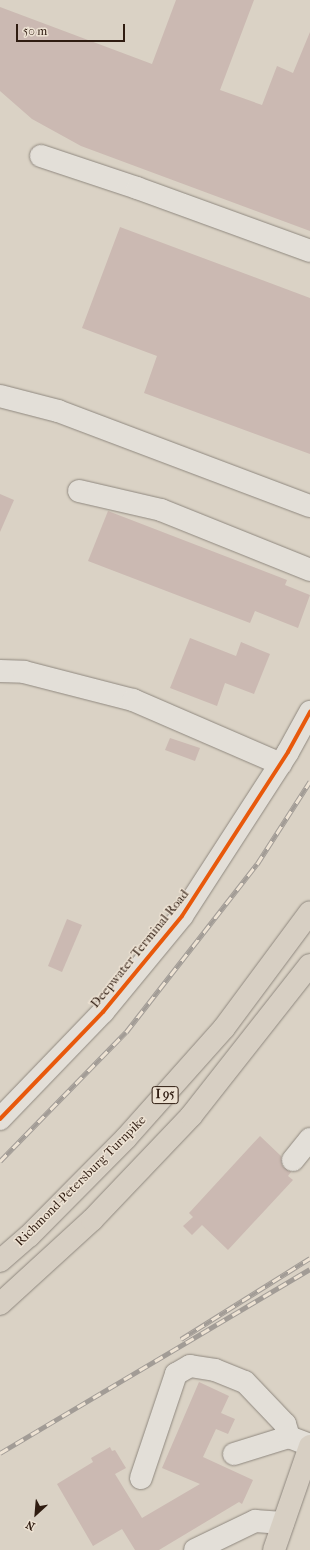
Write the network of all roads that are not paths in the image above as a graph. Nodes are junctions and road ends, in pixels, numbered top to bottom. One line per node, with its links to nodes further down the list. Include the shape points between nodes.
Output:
1 (41, 156): 2 (street)
2 (310, 251)
3 (0, 396): 5 (street, via 58,411)
4 (79, 491): 6 (street, via 161,510)
5 (310, 506)
6 (310, 570)
7 (0, 671): 9 (street, via 24,672 134,700)
8 (310, 712): 9 (street, Deepwater Terminal Road)
9 (281, 764): 12 (street, Deepwater Terminal Road, via 182,916 103,1012)
10 (310, 912): 15 (main road, Richmond-Petersburg Turnpike / I 95, via 219,1034 126,1138 29,1236)
11 (310, 965): 16 (main road, I 95, via 191,1116 92,1220)
12 (0, 1119)
13 (310, 1139): 14 (street)
14 (293, 1160)
15 (0, 1261)
16 (0, 1304)
17 (289, 1437): 18 (street); 19 (street); 20 (street, via 285,1424 245,1382 215,1370 190,1366 176,1374)
18 (310, 1445): 21 (main road)
19 (234, 1454)
20 (141, 1478)
21 (278, 1538): 22 (street, via 255,1521)
22 (195, 1550)

